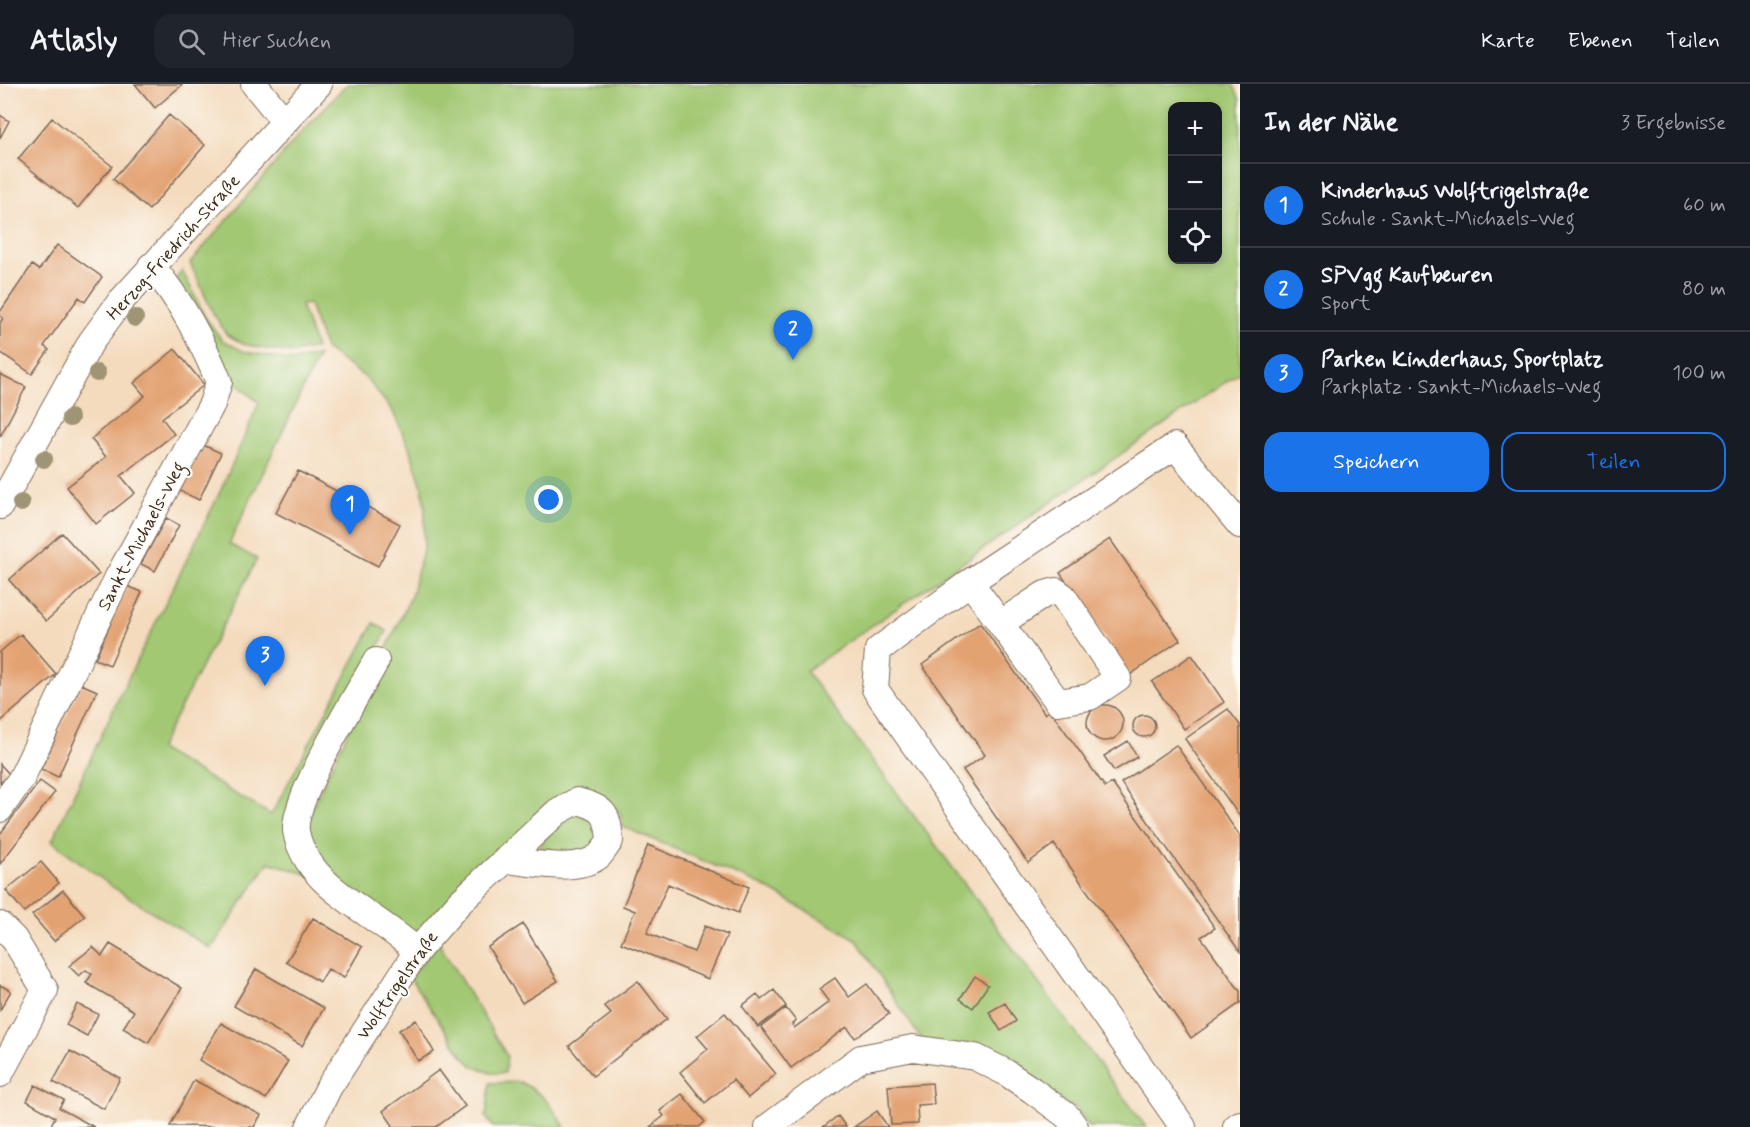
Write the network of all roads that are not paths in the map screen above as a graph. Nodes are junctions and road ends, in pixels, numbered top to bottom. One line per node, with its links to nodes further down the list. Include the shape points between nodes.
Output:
1 (254, 84): 3 (street)
2 (319, 84): 3 (street, Herzog-Friedrich-Straße)
3 (285, 122): 4 (street, Herzog-Friedrich-Straße)
4 (151, 266): 5 (street, Herzog-Friedrich-Straße, via 92,342); 10 (street, Sankt-Michaels-Weg, via 167,283 219,382 212,404 118,577 21,780)
5 (0, 506)
6 (1240, 525): 7 (street, via 1174,446)
7 (970, 582): 8 (street); 19 (street, via 878,650 875,688)
8 (1001, 623): 8 (street, via 1058,702 1090,697 1119,678 1064,596 1056,591)
9 (376, 661): 13 (street, via 310,780 296,830 306,860 328,884)
10 (0, 808)
11 (507, 860): 13 (street, Wolftrigelstraße, via 459,903)
12 (0, 925): 14 (street, via 14,939 45,990)
13 (417, 951): 16 (street, Wolftrigelstraße, via 329,1086)
14 (0, 1074)
15 (1240, 1124): 20 (street)
16 (309, 1127)
17 (768, 1127): 18 (street, via 861,1058 913,1048 975,1057 1032,1089)
18 (1075, 1127)
19 (1183, 1127)
20 (1236, 1127)

